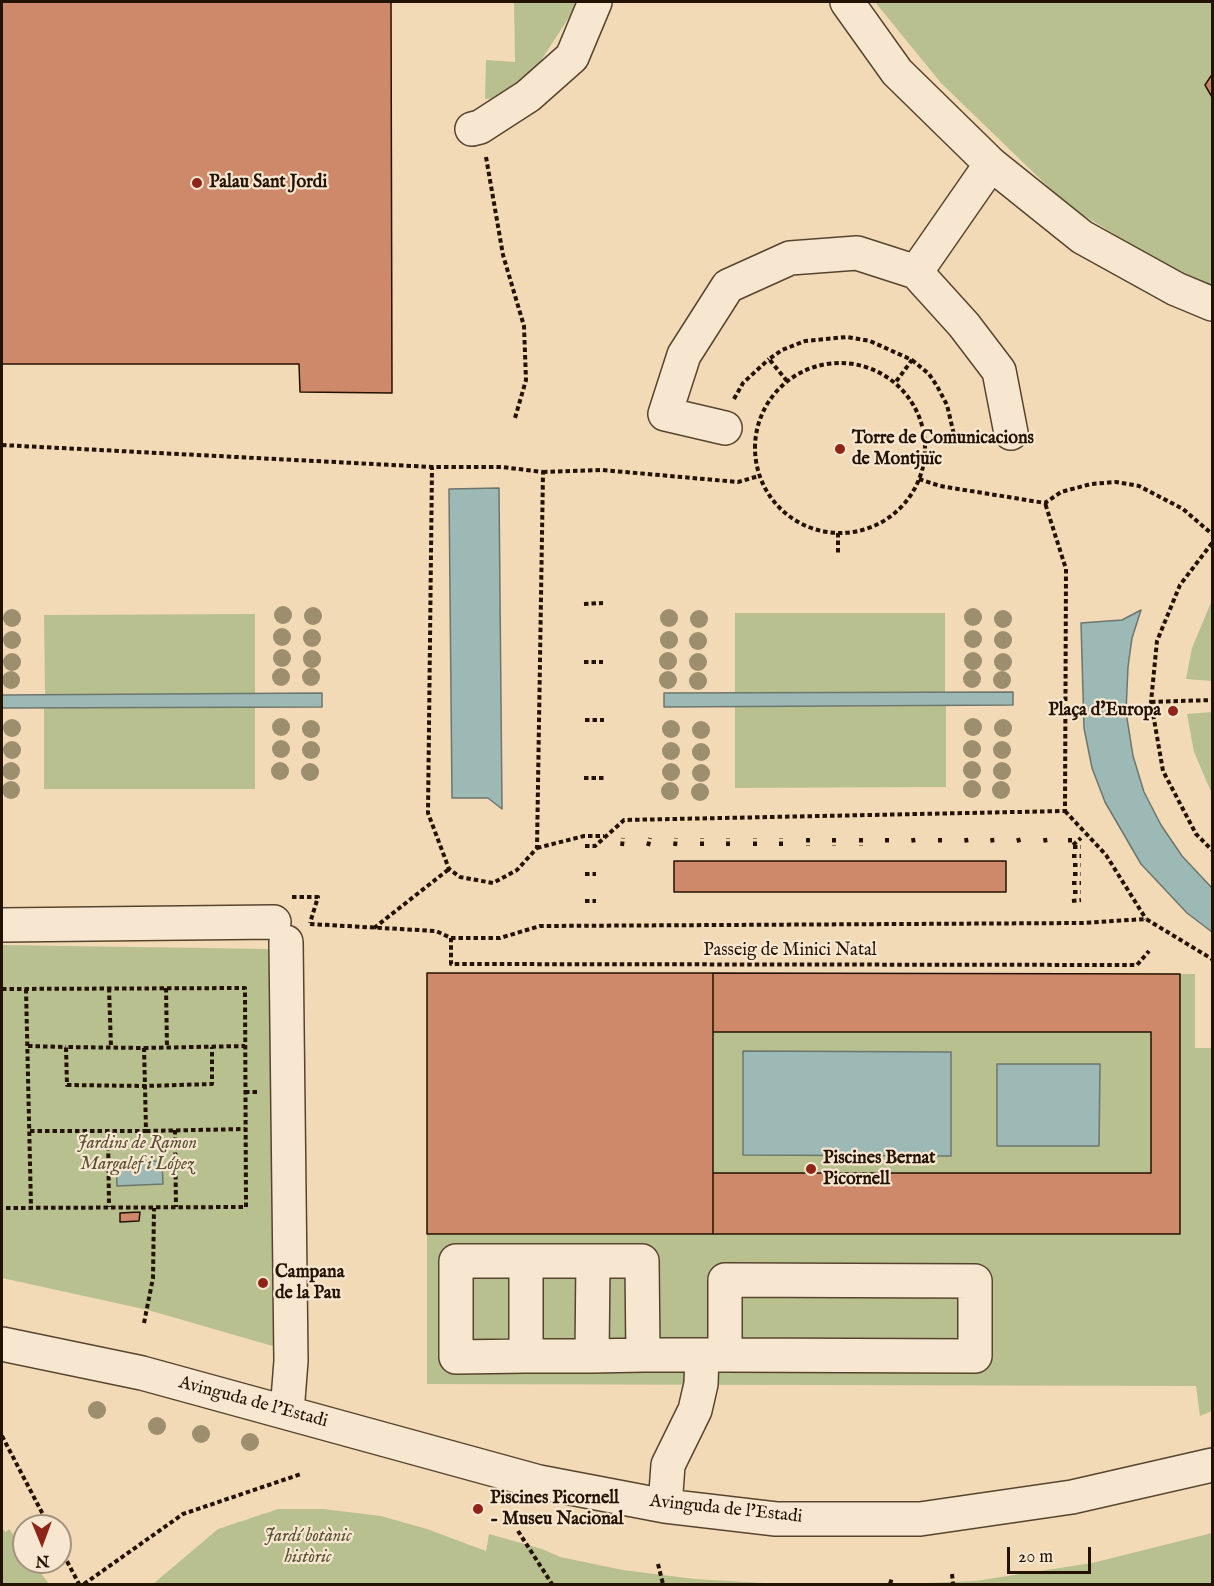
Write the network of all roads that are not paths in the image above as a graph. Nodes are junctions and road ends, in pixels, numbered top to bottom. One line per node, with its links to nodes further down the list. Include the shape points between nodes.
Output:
1 (595, 2): 3 (street, via 572,57 528,96)
2 (847, 2): 4 (street, via 897,72)
3 (476, 128)
4 (991, 164): 5 (street); 6 (street, via 1082,237 1176,289)
5 (916, 272): 7 (street, via 857,253 790,258 728,286 684,355 665,414); 8 (street, via 999,371)
6 (1212, 304)
7 (728, 417)
8 (1011, 433)
9 (2, 925): 17 (street, via 280,932 291,1361)
10 (526, 1261): 11 (street); 15 (street); 15 (street, via 456,1261 456,1357)
11 (592, 1261): 13 (street, via 642,1261); 16 (street)
12 (2, 1344): 17 (street, Avinguda de l'Estadi, via 142,1373)
13 (643, 1355): 14 (street); 16 (street)
14 (713, 1355): 14 (street, via 975,1356 975,1281 725,1280); 19 (street, via 695,1410 668,1465)
15 (526, 1356): 16 (street)
16 (592, 1356)
17 (287, 1412): 19 (street, Avinguda de l'Estadi, via 539,1482)
18 (1212, 1465): 19 (street, Avinguda de l'Estadi, via 1072,1497 920,1519 776,1519)
19 (666, 1506)

